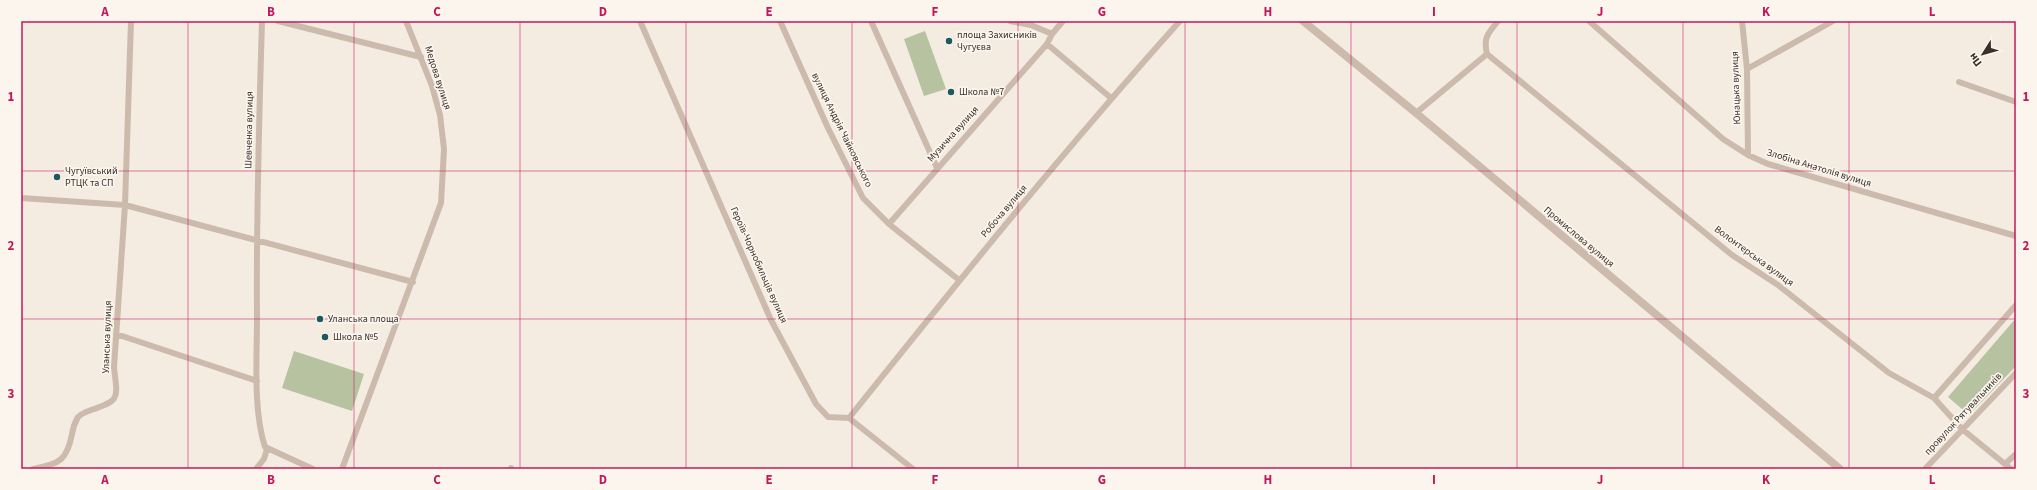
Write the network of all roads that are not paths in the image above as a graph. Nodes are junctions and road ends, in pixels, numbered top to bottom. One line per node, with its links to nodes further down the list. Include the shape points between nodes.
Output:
1 (131, 21): 28 (street, Уланська вулиця)
2 (262, 21): 31 (street, Шевченка вулиця)
3 (278, 21): 19 (street)
4 (406, 21): 19 (street, Медова вулиця)
5 (640, 21): 39 (street, Героїв-Чорнобильців вулиця, via 771,320 816,404 828,417)
6 (780, 21): 29 (street, вулиця Андрія Чайковського, via 863,198)
7 (871, 21): 26 (street)
8 (1010, 21): 16 (street, via 1031,25)
9 (1063, 21): 16 (street, Музична вулиця)
10 (1180, 21): 22 (street, Робоча вулиця)
11 (1303, 21): 24 (street, Промислова вулиця)
12 (1498, 21): 18 (street, via 1486,36)
13 (1589, 21): 25 (street, Злобіна Анатолія вулиця, via 1723,139)
14 (1742, 21): 20 (street, Юнацька вулиця)
15 (1833, 21): 20 (street)
16 (1052, 34): 17 (street, Музична вулиця)
17 (1047, 44): 22 (street); 26 (street, Музична вулиця)
18 (1487, 54): 24 (street); 38 (street, Волонтерська вулиця, via 1732,255 1778,285 1889,373)
19 (421, 57): 33 (street, Медова вулиця, via 440,115 444,173 442,203)
20 (1747, 69): 25 (street, Юнацька вулиця)
21 (1959, 82): 23 (street)
22 (1111, 98): 32 (street, Робоча вулиця)
23 (2016, 102)
24 (1416, 113): 49 (street, Промислова вулиця)
25 (1748, 155): 30 (street, Злобіна Анатолія вулиця, via 1768,164)
26 (937, 168): 29 (street, Музична вулиця)
27 (21, 198): 28 (street)
28 (125, 205): 31 (street); 35 (street, Уланська вулиця)
29 (889, 224): 32 (street, вулиця Андрія Чайковського)
30 (2016, 236)
31 (256, 240): 33 (street); 37 (street)
32 (959, 280): 39 (street, Робоча вулиця)
33 (413, 282): 47 (street)
34 (2016, 305): 38 (street)
35 (116, 334): 37 (street); 44 (street, Уланська вулиця, via 114,367 117,394 114,399 105,406 82,413 77,418 64,457)
36 (2016, 373): 40 (street, провулок Рятувальників)
37 (257, 381): 41 (street, via 261,437)
38 (1934, 398): 40 (street, Волонтерська вулиця)
39 (849, 418): 48 (street)
40 (1962, 429): 43 (street, Волонтерська вулиця); 50 (street, провулок Рятувальників)
41 (267, 449): 45 (street, via 264,459); 46 (street)
42 (2016, 454): 43 (street)
43 (2005, 464): 51 (street, Волонтерська вулиця)
44 (33, 469)
45 (256, 469)
46 (313, 469)
47 (342, 469)
48 (913, 469)
49 (1840, 469)
50 (1925, 469)
51 (2010, 469)

